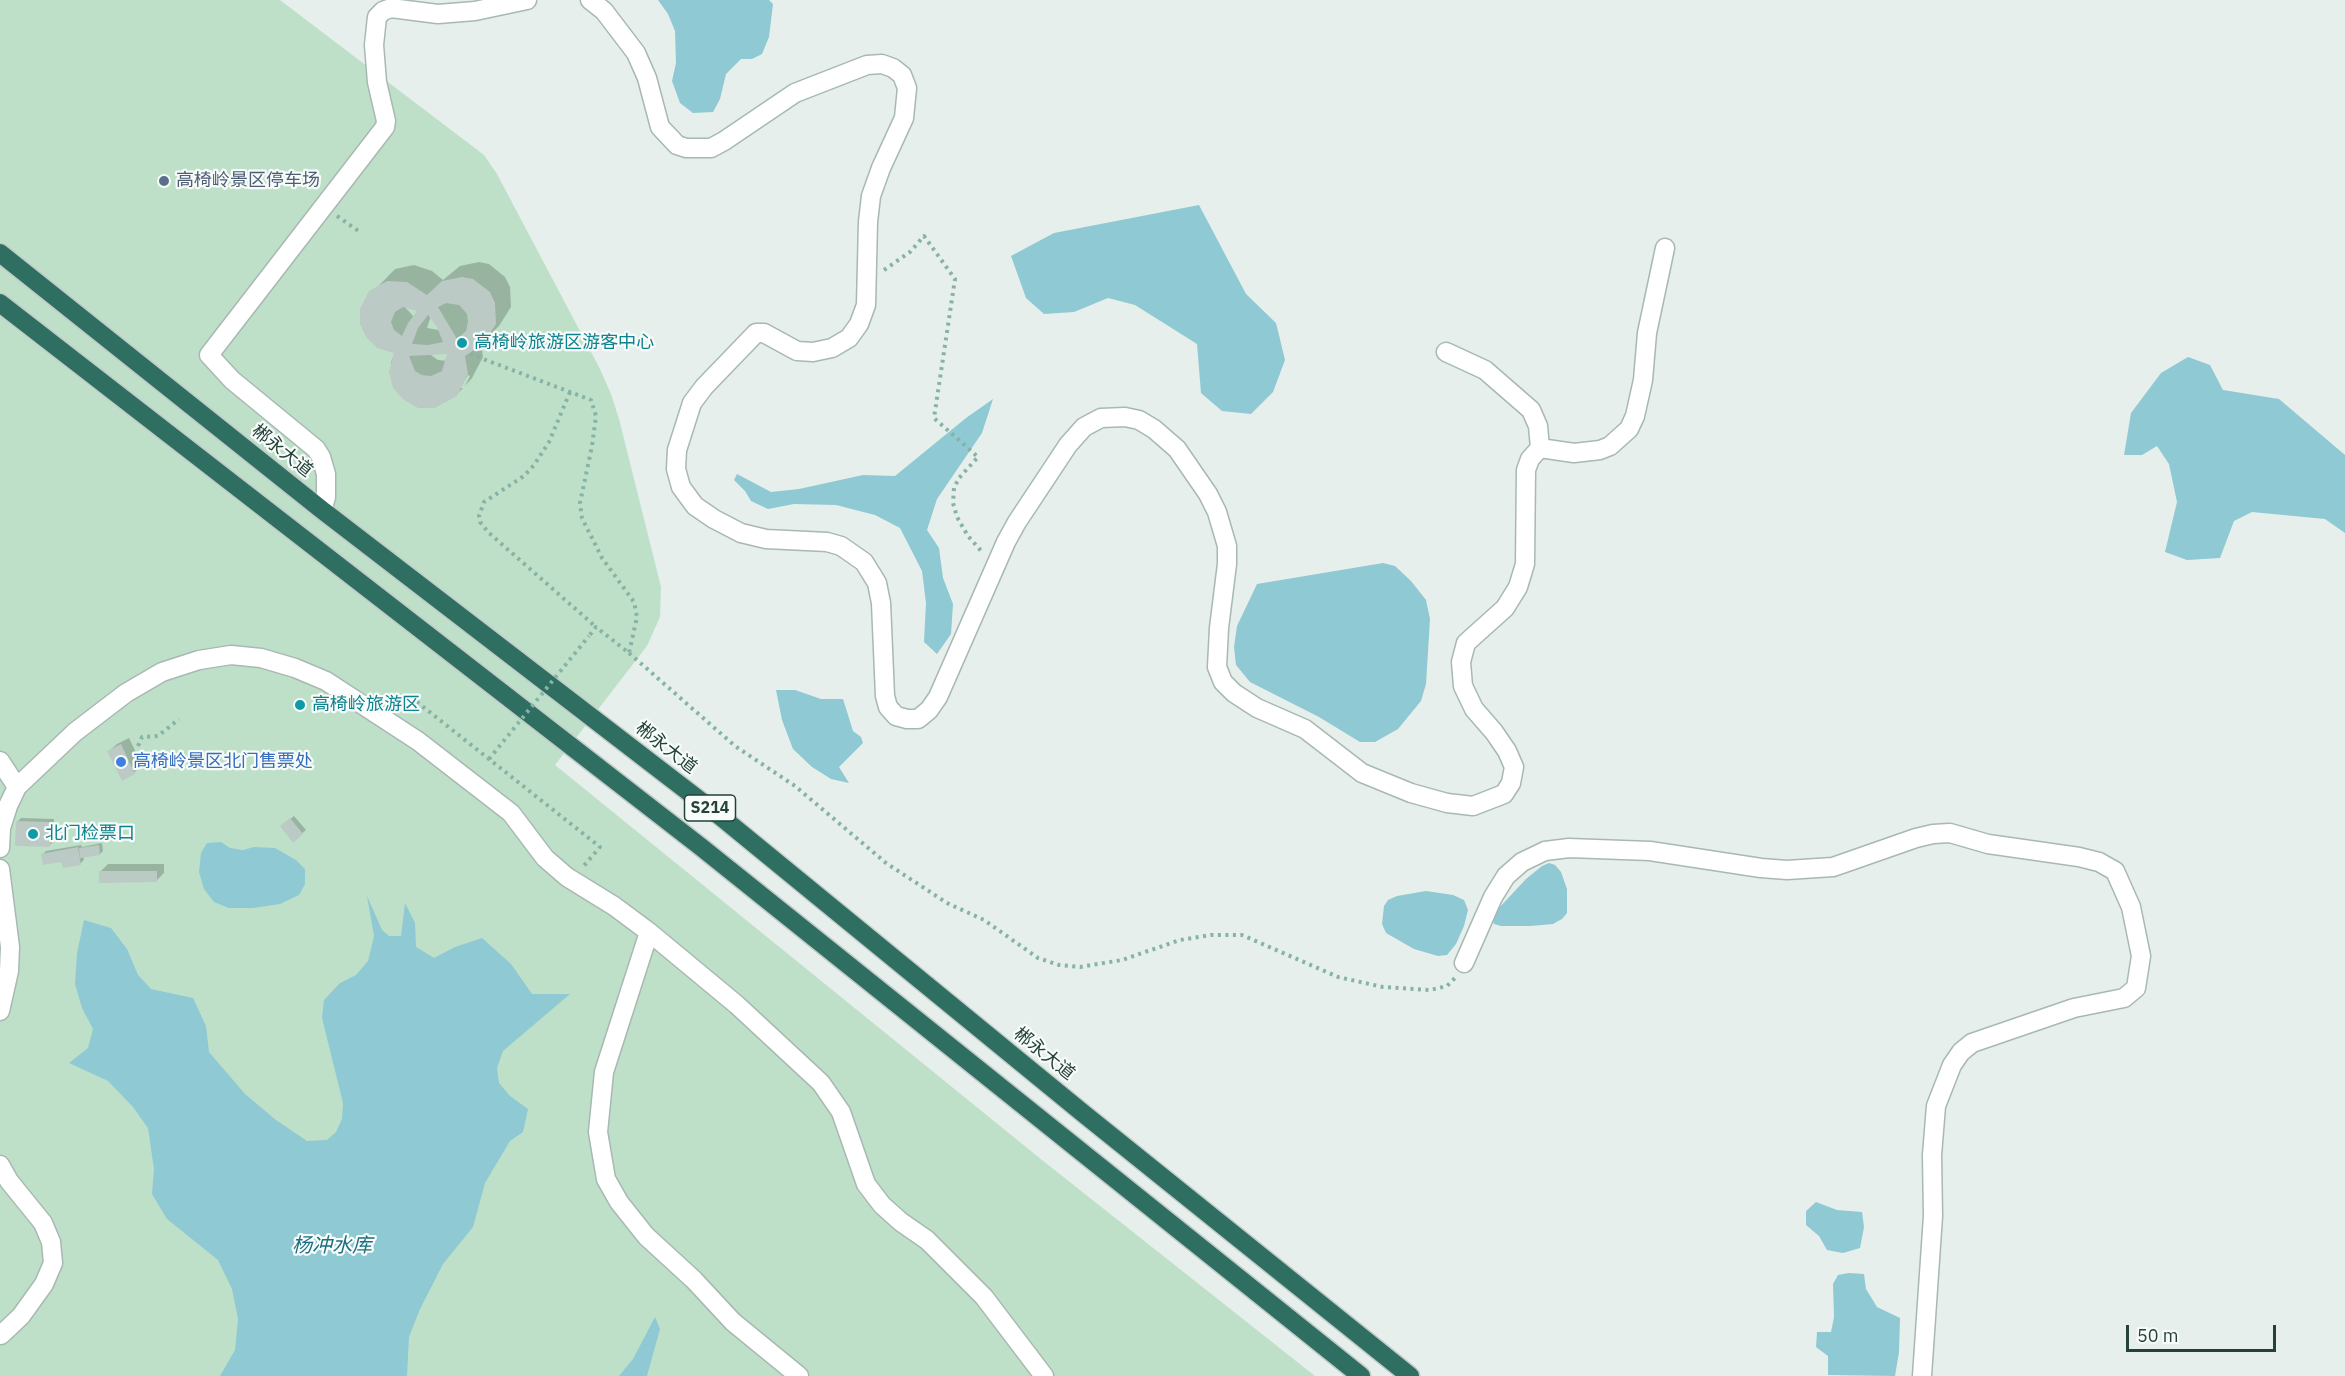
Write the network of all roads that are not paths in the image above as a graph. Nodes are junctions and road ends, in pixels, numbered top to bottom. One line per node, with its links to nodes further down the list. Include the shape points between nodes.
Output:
1 (527, 0): 8 (street, via 438,14 391,8 382,11 377,17 374,45 385,127 209,355 232,380 316,449 326,474)
2 (590, 0): 7 (street, via 604,11 636,53 660,128 677,145 686,148 717,145 795,93 867,65 882,64 902,75 907,87 904,118 871,196 866,305 859,324 849,338 832,348 813,352 797,351 764,333 756,333 692,404 676,450 681,487 695,506 714,519 741,533 766,539 841,546 864,562 877,583 885,696 896,716 918,719 938,697 995,566 1028,505 1068,445 1084,427 1101,418 1125,417 1154,429 1177,449 1208,494 1224,531 1227,564 1217,653 1223,682 1234,693 1305,729 1362,773 1411,793 1473,806 1504,794 1512,783 1514,767 1507,751 1474,709 1463,686 1461,662 1466,643 1505,608 1518,587 1525,564 1526,470)
3 (1665, 248): 7 (street, via 1647,333 1643,380 1629,429 1610,446 1588,453)
4 (0, 254): 8 (highway, 郴永大道 / S214)
5 (0, 303): 21 (highway, S214, via 701,847)
6 (1446, 352): 7 (street, via 1485,370 1531,410 1538,426)
7 (1540, 448)
8 (322, 510): 22 (highway, 郴永大道 / S214, via 720,816)
9 (0, 761): 10 (street)
10 (17, 787): 11 (street); 14 (street, via 75,732 140,683 199,660 231,655 261,658 326,681 418,741 511,813 545,858)
11 (0, 828): 12 (street)
12 (0, 848)
13 (0, 869): 16 (street, via 10,947)
14 (649, 932): 19 (street, via 604,1072 598,1132 606,1179 646,1236 733,1322); 20 (street, via 822,1083 841,1112 871,1191 901,1222 935,1246 984,1296)
15 (1464, 963): 23 (street, via 1506,876 1522,862 1545,851 1650,851 1787,870 1833,867 1916,838 1950,833 1988,844 2079,857 2115,871 2131,907 2141,956 2136,988 2124,998 2074,1008 1972,1043 1952,1065 1936,1106)
16 (0, 1011)
17 (0, 1165): 18 (street, via 43,1223 51,1242 52,1263 44,1284 21,1316)
18 (1, 1335)
19 (799, 1376)
20 (1044, 1376)
21 (1361, 1376)
22 (1410, 1376)
23 (1922, 1376)

